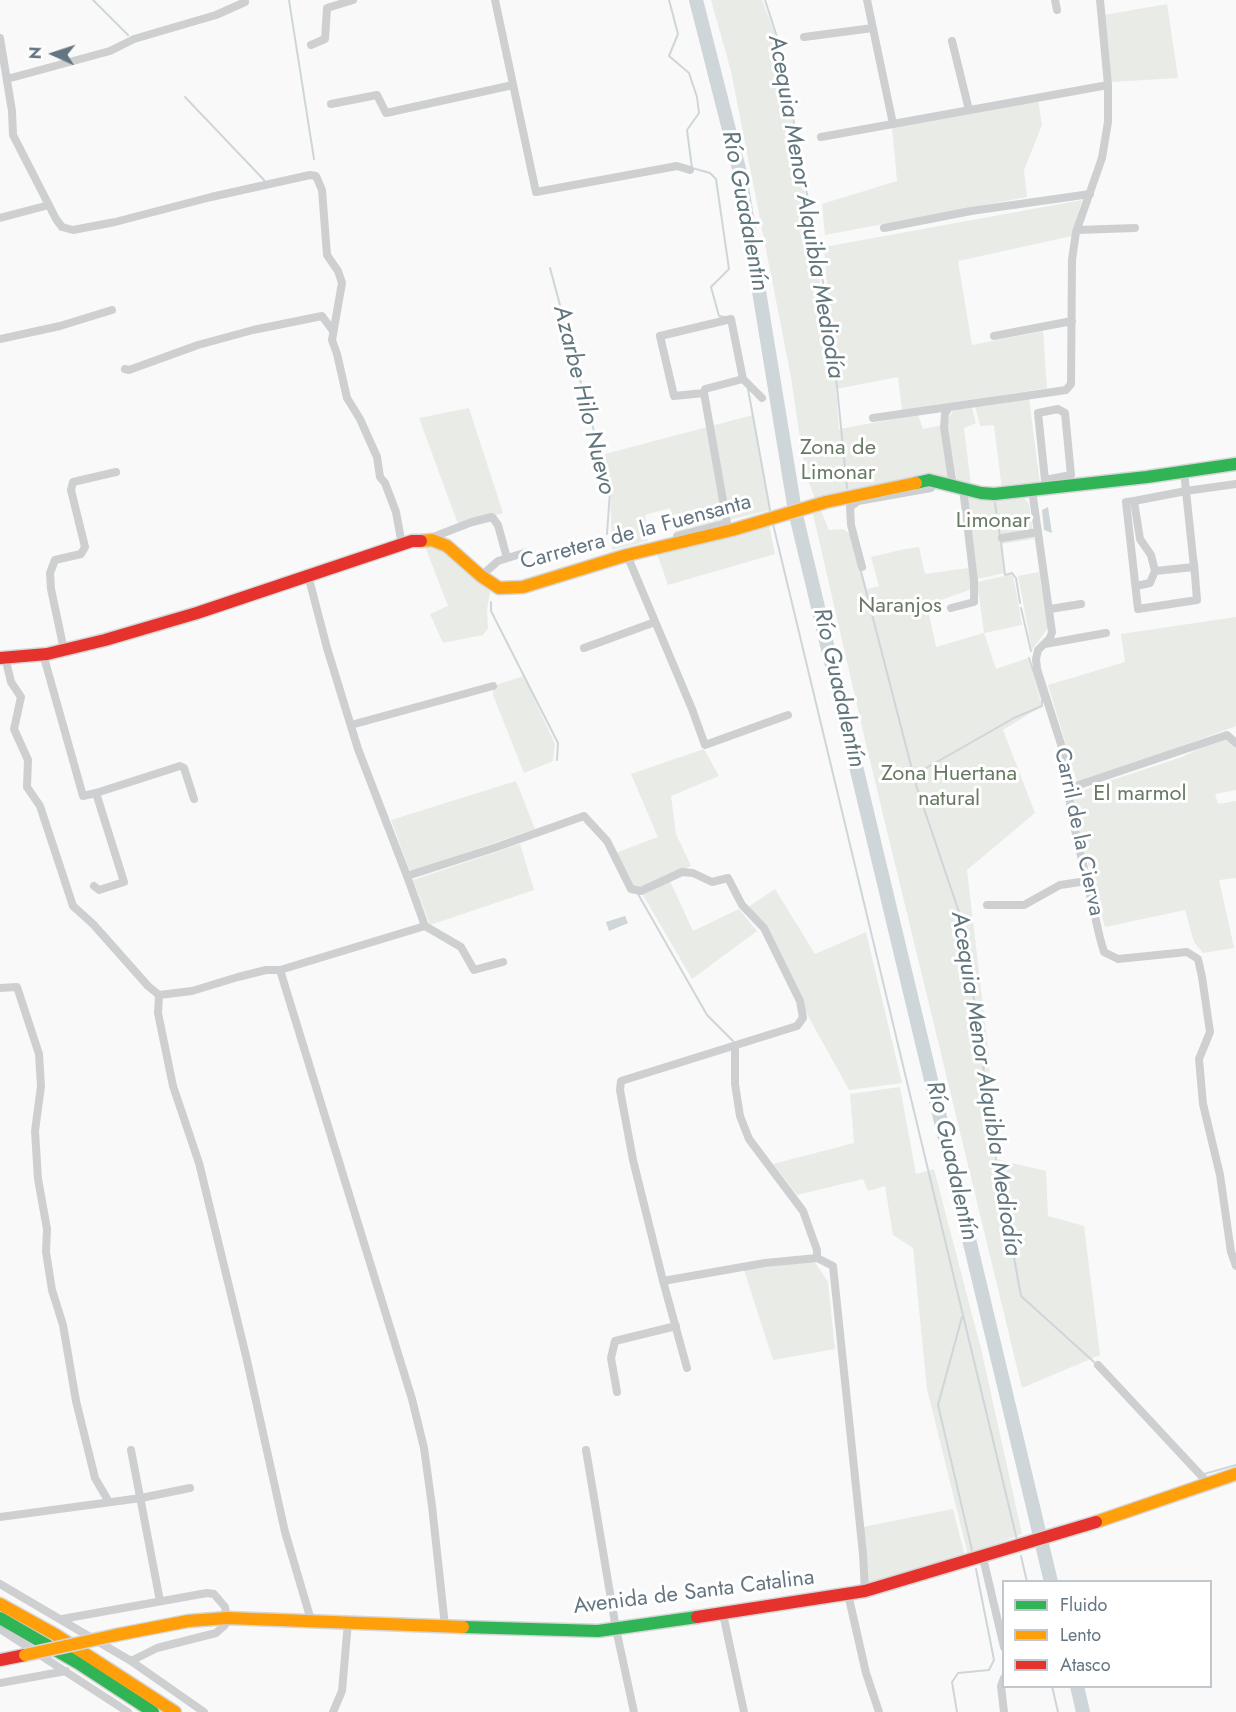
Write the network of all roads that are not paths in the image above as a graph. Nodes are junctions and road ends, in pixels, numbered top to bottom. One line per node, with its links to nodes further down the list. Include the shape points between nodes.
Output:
1 (353, 0): 12 (street, via 327,8 325,39)
2 (495, 0): 14 (street)
3 (867, 0): 8 (street)
4 (1055, 0): 7 (street)
5 (1100, 0): 15 (street)
6 (245, 2): 13 (street, via 216,15 134,39 110,51)
7 (1057, 10)
8 (873, 28): 9 (street); 18 (street)
9 (804, 37)
10 (0, 38): 13 (street)
11 (952, 41): 17 (street)
12 (311, 45)
13 (7, 79): 22 (street, via 13,135)
14 (513, 85): 16 (street, via 386,113 377,95); 20 (street, via 536,192 677,166)
15 (1108, 85): 17 (street); 21 (street, via 1106,137)
16 (331, 104)
17 (969, 110): 18 (street)
18 (893, 124): 19 (street)
19 (821, 138)
20 (690, 170)
21 (1090, 195): 24 (street); 26 (street)
22 (49, 206): 23 (street); 29 (street, via 62,227 73,230 316,176 322,190 327,255 342,283)
23 (0, 218)
24 (884, 228)
25 (1135, 228): 26 (street)
26 (1077, 230): 28 (street, via 1072,260)
27 (112, 310): 31 (street)
28 (1072, 321): 30 (street); 36 (street, via 1071,384 1066,390)
29 (333, 331): 32 (street, via 322,316 253,330); 53 (street, via 347,398 377,457 380,477 396,512)
30 (994, 336)
31 (0, 339)
32 (125, 369)
33 (743, 379): 34 (street, via 705,389); 34 (street, via 731,319 660,336 674,396); 35 (street)
34 (704, 393): 52 (street, via 727,523 677,536)
35 (762, 398)
36 (949, 407): 37 (street); 44 (street, via 944,427)
37 (873, 418)
38 (1236, 464): 39 (main road, Carretera de la Fuensanta)
39 (1184, 471): 42 (main road, Carretera de la Fuensanta); 46 (street)
40 (116, 472): 69 (street, via 73,482 71,490 85,547 81,554 55,560 50,573)
41 (936, 481): 44 (main road, Carretera de la Fuensanta); 52 (main road, Carretera de la Fuensanta, via 826,502); 57 (street, via 931,488 858,501 850,507 850,525)
42 (1046, 484): 42 (street, via 1038,413 1058,409 1065,413 1071,475); 45 (main road, Carretera de la Fuensanta)
43 (1236, 484): 46 (street)
44 (958, 487): 45 (main road, Carretera de la Fuensanta, via 994,494); 63 (street, via 974,602)
45 (1032, 490): 49 (street, Carril de la Cierva)
46 (1186, 491): 47 (street); 48 (street)
47 (1134, 501): 58 (street, via 1140,539 1151,555); 61 (street, via 1126,502)
48 (1187, 502): 58 (street, via 1194,567); 61 (street, via 1197,600 1138,609)
49 (1038, 532): 50 (street); 64 (street, Carril de la Cierva)
50 (1002, 538)
51 (425, 540): 53 (main road); 56 (street, via 492,517); 60 (main road, Carretera de la Fuensanta, via 447,546)
52 (677, 543): 55 (main road, Carretera de la Fuensanta)
53 (402, 544): 59 (main road)
54 (527, 552): 56 (street)
55 (627, 555): 60 (main road, Carretera de la Fuensanta, via 523,587 499,588); 65 (street)
56 (507, 558): 60 (street)
57 (862, 567)
58 (1155, 571): 61 (street, via 1150,583)
59 (309, 575): 69 (main road, via 197,613); 74 (street)
60 (481, 576)
61 (1136, 586)
62 (1081, 604): 64 (street)
63 (951, 608)
64 (1050, 609): 67 (street, Carril de la Cierva, via 1052,632)
65 (655, 622): 68 (street); 73 (street, via 705,745)
66 (1106, 633): 67 (street)
67 (1045, 644): 76 (street, Carril de la Cierva, via 1038,650 1037,669 1067,763)
68 (584, 648)
69 (64, 650): 70 (main road)
70 (43, 654): 71 (main road); 77 (street, via 83,796)
71 (2, 658): 87 (street, via 21,697 14,729 28,760 27,787 40,806 73,906)
72 (493, 686): 74 (street)
73 (788, 715)
74 (351, 725): 79 (street)
75 (1236, 742): 76 (street, via 1227,735)
76 (1070, 788): 80 (street, Carril de la Cierva, via 1070,808)
77 (96, 793): 78 (street, via 180,766); 81 (street, via 124,882 99,890)
78 (194, 799)
79 (407, 876): 83 (street); 88 (street, via 584,816 607,841 631,889 641,891 682,872 712,882 728,878 742,905 764,928 800,1001 803,1018 797,1026)
80 (1086, 881): 82 (street, via 1060,885 1024,905); 90 (street, Carril de la Cierva, via 1104,952 1118,958 1186,952 1198,959 1210,1032 1199,1059 1203,1104)
81 (94, 886)
82 (987, 905)
83 (425, 926): 84 (street, via 461,947 474,970); 85 (street)
84 (503, 962)
85 (280, 970): 87 (street); 116 (street, via 412,1399 424,1448)
86 (0, 988): 102 (street, via 17,987 39,1054 41,1086 35,1131 51,1290 63,1325 92,1468)
87 (159, 995): 114 (street, via 158,1013 173,1086 199,1163 269,1467)
88 (735, 1046): 89 (street, via 740,1116 749,1139 803,1211); 91 (street, via 621,1082 633,1160)
89 (817, 1258): 91 (street); 106 (street, via 833,1266)
90 (1236, 1266)
91 (663, 1281): 92 (street)
92 (676, 1326): 94 (street); 95 (street, via 615,1341 611,1358)
93 (1098, 1365): 99 (street)
94 (687, 1368)
95 (617, 1392)
96 (131, 1450): 101 (street)
97 (586, 1450): 117 (street)
98 (1236, 1474): 99 (main road, Avenida de Santa Catalina)
99 (1208, 1483): 104 (main road, Avenida de Santa Catalina)
100 (190, 1488): 101 (street)
101 (141, 1498): 102 (street); 108 (street)
102 (109, 1502): 103 (street)
103 (0, 1517)
104 (983, 1558): 106 (main road, Avenida de Santa Catalina); 119 (street)
105 (0, 1584): 113 (street)
106 (865, 1591): 107 (main road, Avenida de Santa Catalina)
107 (848, 1594): 110 (main road, Avenida de Santa Catalina); 132 (street)
108 (160, 1601): 112 (street, via 214,1594 225,1607); 113 (street)
109 (0, 1604): 127 (main road, via 56,1635)
110 (723, 1614): 117 (main road, Avenida de Santa Catalina); 131 (street)
111 (0, 1618): 126 (main road)
112 (227, 1618): 114 (main road, Avenida de Santa Catalina); 120 (main road, Avenida de Santa Catalina, bridge, via 188,1621); 121 (street, via 216,1633 157,1648)
113 (62, 1619): 121 (street)
114 (311, 1620): 115 (main road, Avenida de Santa Catalina)
115 (348, 1622): 116 (main road, Avenida de Santa Catalina); 129 (street, via 342,1691)
116 (445, 1626): 117 (main road, Avenida de Santa Catalina)
117 (616, 1629): 130 (street)
118 (1, 1631): 122 (street)
119 (1002, 1639)
120 (0, 1660)
121 (131, 1660): 128 (street)
122 (66, 1671): 123 (street); 125 (street)
123 (0, 1683)
124 (1002, 1683): 133 (street)
125 (128, 1712)
126 (153, 1712)
127 (175, 1712)
128 (204, 1712)
129 (333, 1712)
130 (634, 1712)
131 (744, 1712)
132 (879, 1712)
133 (1004, 1712)

